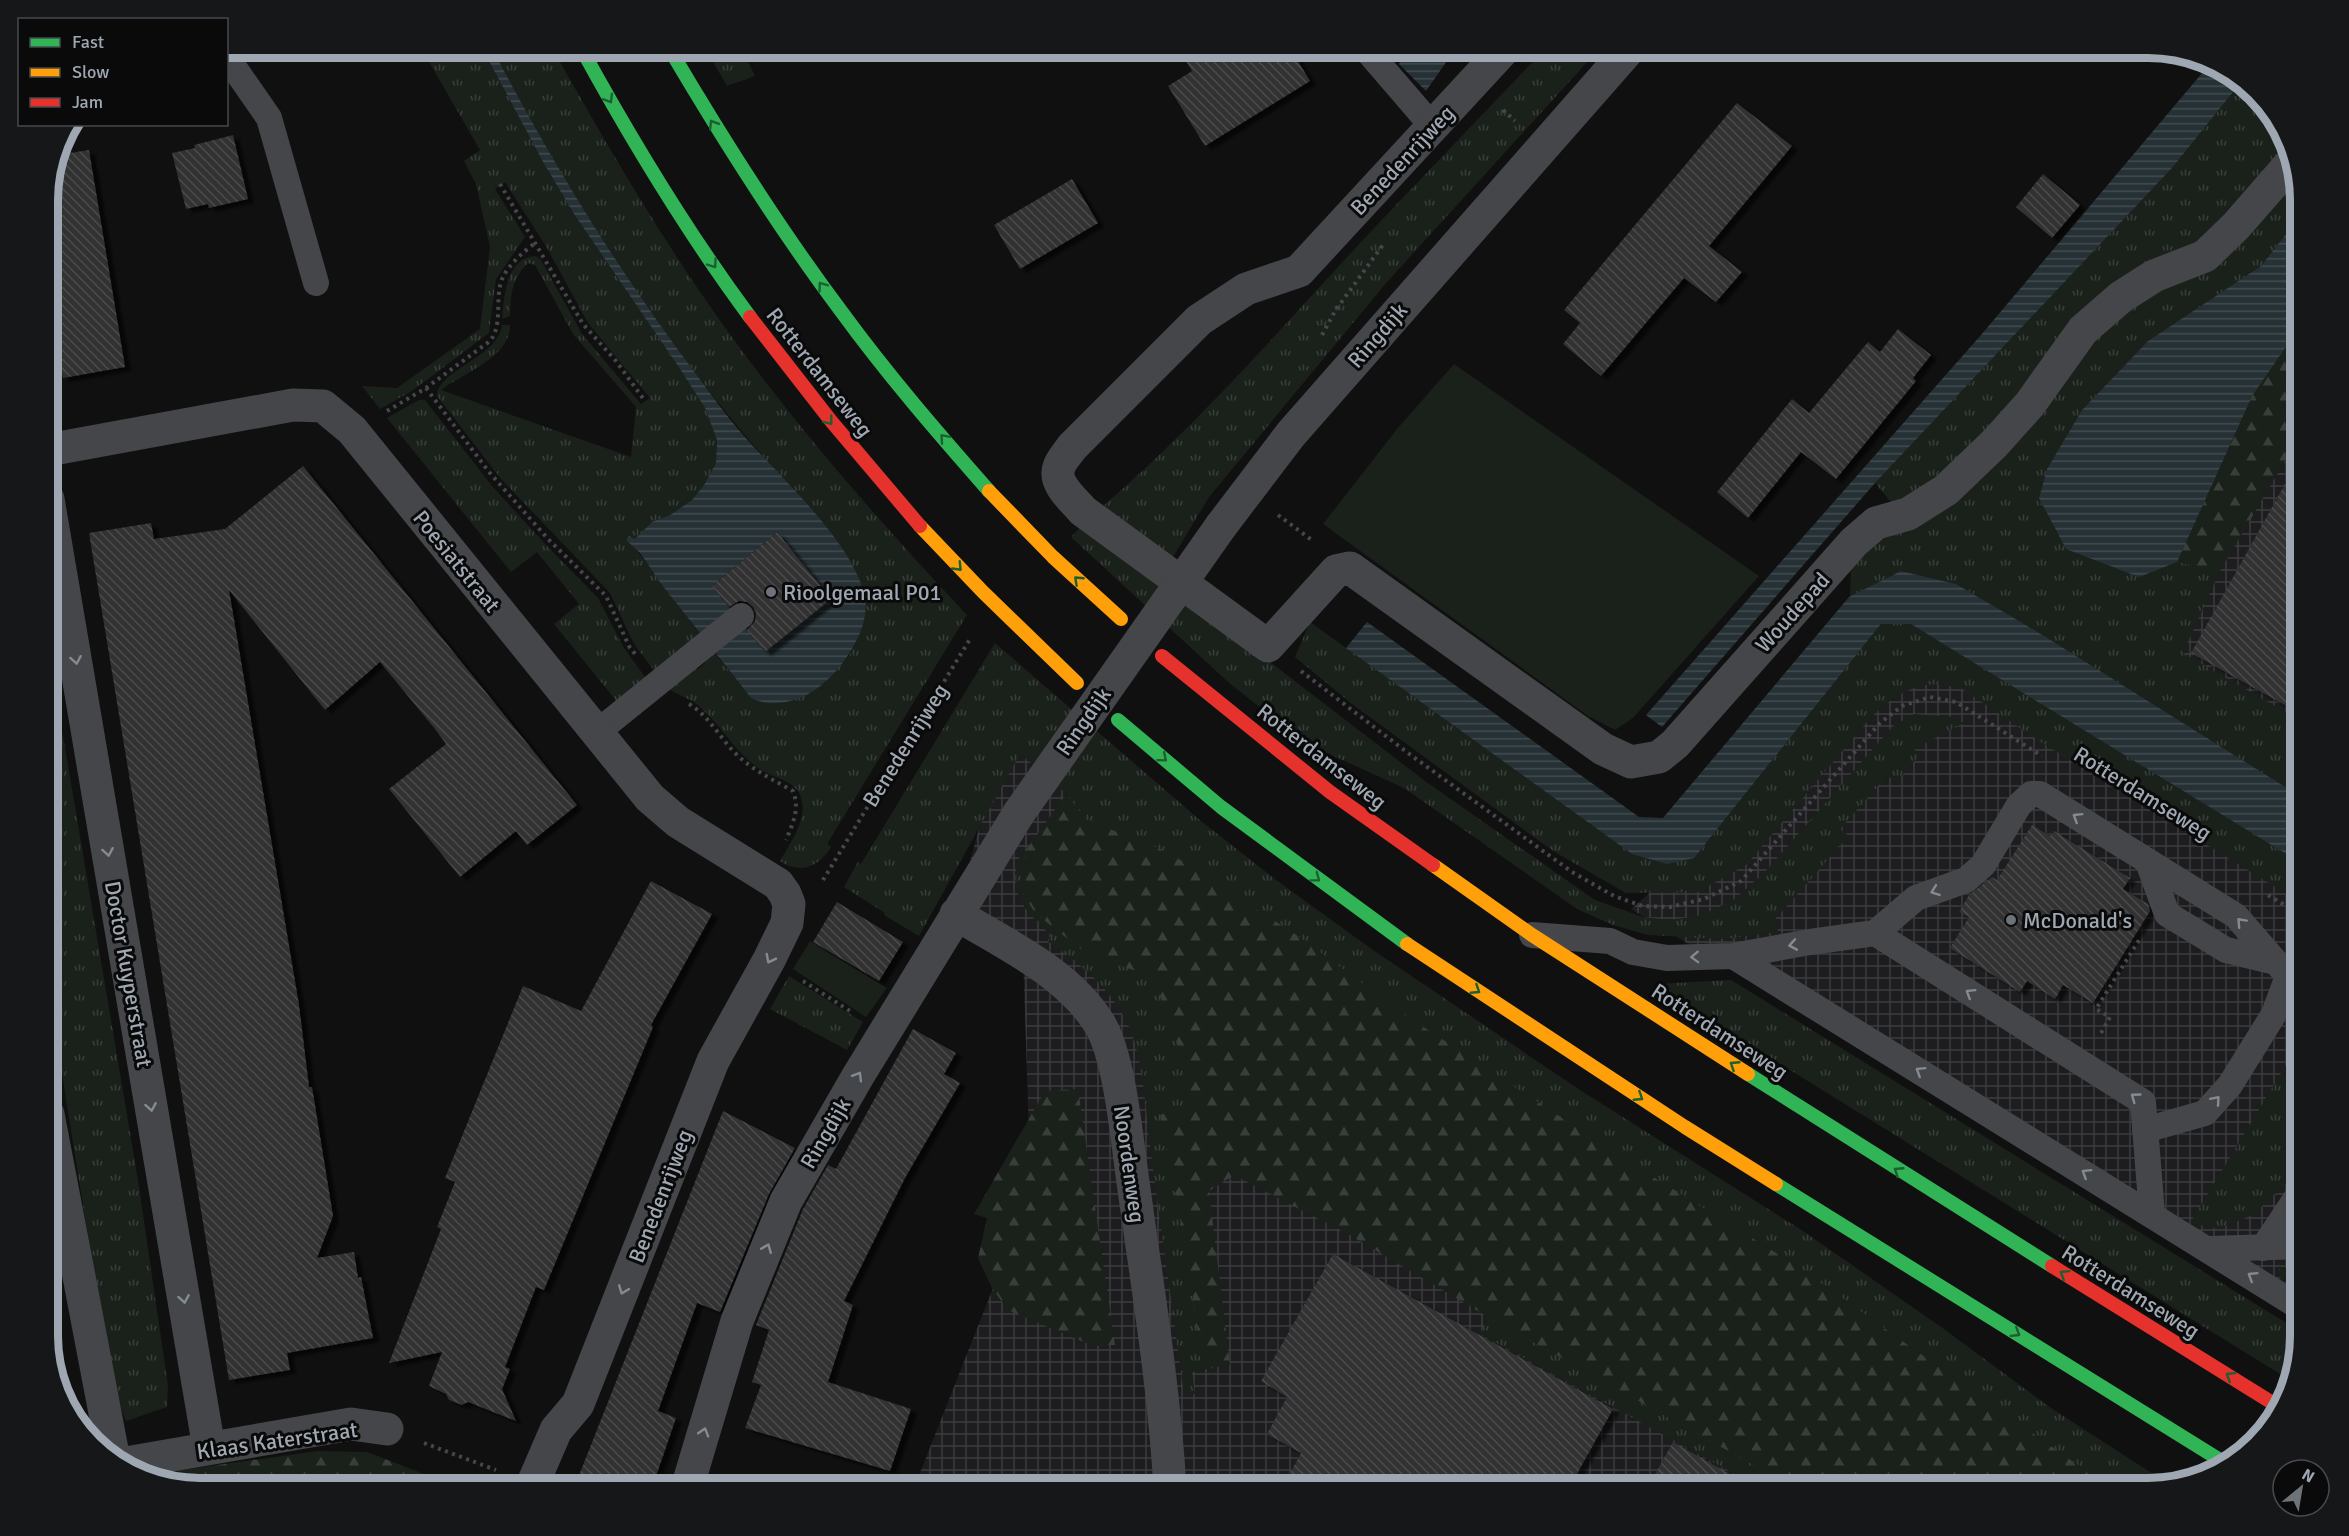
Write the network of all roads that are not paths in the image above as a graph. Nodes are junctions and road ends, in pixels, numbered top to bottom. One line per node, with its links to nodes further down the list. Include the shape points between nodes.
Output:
1 (228, 59): 9 (lane, via 269,118)
2 (587, 59): 16 (main road, Rotterdamseweg, one-way to 16, via 675,208 831,424 930,537)
3 (675, 59): 13 (main road, one-way to 3, via 1045,549 980,480 821,286 714,126)
4 (1374, 59): 7 (lane)
5 (1495, 59): 7 (street, Benedenrijweg)
6 (1619, 59): 21 (street, Ringdijk, bridge, via 1291,434 1246,491 1019,813)
7 (1433, 127): 14 (street, Benedenrijweg, via 1299,271 1246,289 1199,320 1072,447 1059,466 1060,484 1083,511)
8 (2287, 168): 14 (street, Woudepad, via 2205,256 2154,276 2121,297 2083,330 2030,404 1946,489 1908,514 1876,523 1854,542 1675,744 1659,757 1631,762 1603,749 1350,568 1336,571)
9 (316, 283)
10 (59, 448): 18 (street, Poesiatstraat, via 293,405 323,406 352,430)
11 (59, 564): 37 (street, Doctor Kuyperstraat, one-way to 37)
12 (741, 616): 18 (lane)
13 (1121, 620)
14 (1268, 646)
15 (1162, 656): 23 (main road, Rotterdamseweg, via 1330,792)
16 (1077, 683)
17 (1118, 720): 38 (main road, one-way to 38, via 1221,807 1388,932 1685,1127)
18 (596, 733): 20 (street, Poesiatstraat, via 650,798 678,822 778,884)
19 (2148, 862): 22 (lane, one-way to 22, via 2040,794 2031,794 2019,805 1983,865 1965,880 1916,898); 25 (lane, one-way to 19, via 2236,916); 25 (lane, via 2168,914 2226,950)
20 (789, 904): 40 (street, Benedenrijweg, one-way to 40, via 787,923 713,1061 578,1404 556,1430)
21 (956, 914): 41 (street, Ringdijk, one-way to 21, via 737,1321 786,1201); 42 (street, Noordenweg, via 1059,978 1101,1025 1113,1058 1127,1141 1166,1423)
22 (1875, 933): 24 (lane, one-way to 24); 26 (lane, one-way to 22, via 2143,1102)
23 (1532, 935): 24 (lane, one-way to 23, via 1667,958 1633,952 1610,941); 34 (main road, Rotterdamseweg, one-way to 23, via 1922,1186)
24 (1733, 956): 29 (lane, one-way to 24)
25 (2276, 962): 26 (lane, one-way to 25, via 2205,1113 2230,1085 2274,1014 2288,976)
26 (2145, 1130): 29 (lane)
27 (59, 1172): 36 (street)
28 (2290, 1208): 31 (lane)
29 (2152, 1214): 32 (lane)
30 (2290, 1247): 31 (lane)
31 (2263, 1248): 32 (lane)
32 (2209, 1249): 33 (lane, one-way to 32)
33 (2290, 1301)
34 (2273, 1403)
35 (387, 1430): 37 (street, Klaas Katerstraat, via 351,1425)
36 (111, 1445)
37 (209, 1448): 39 (street, Klaas Katerstraat)
38 (2218, 1459)
39 (135, 1461)
40 (535, 1478)
41 (690, 1478)
42 (1169, 1478)

